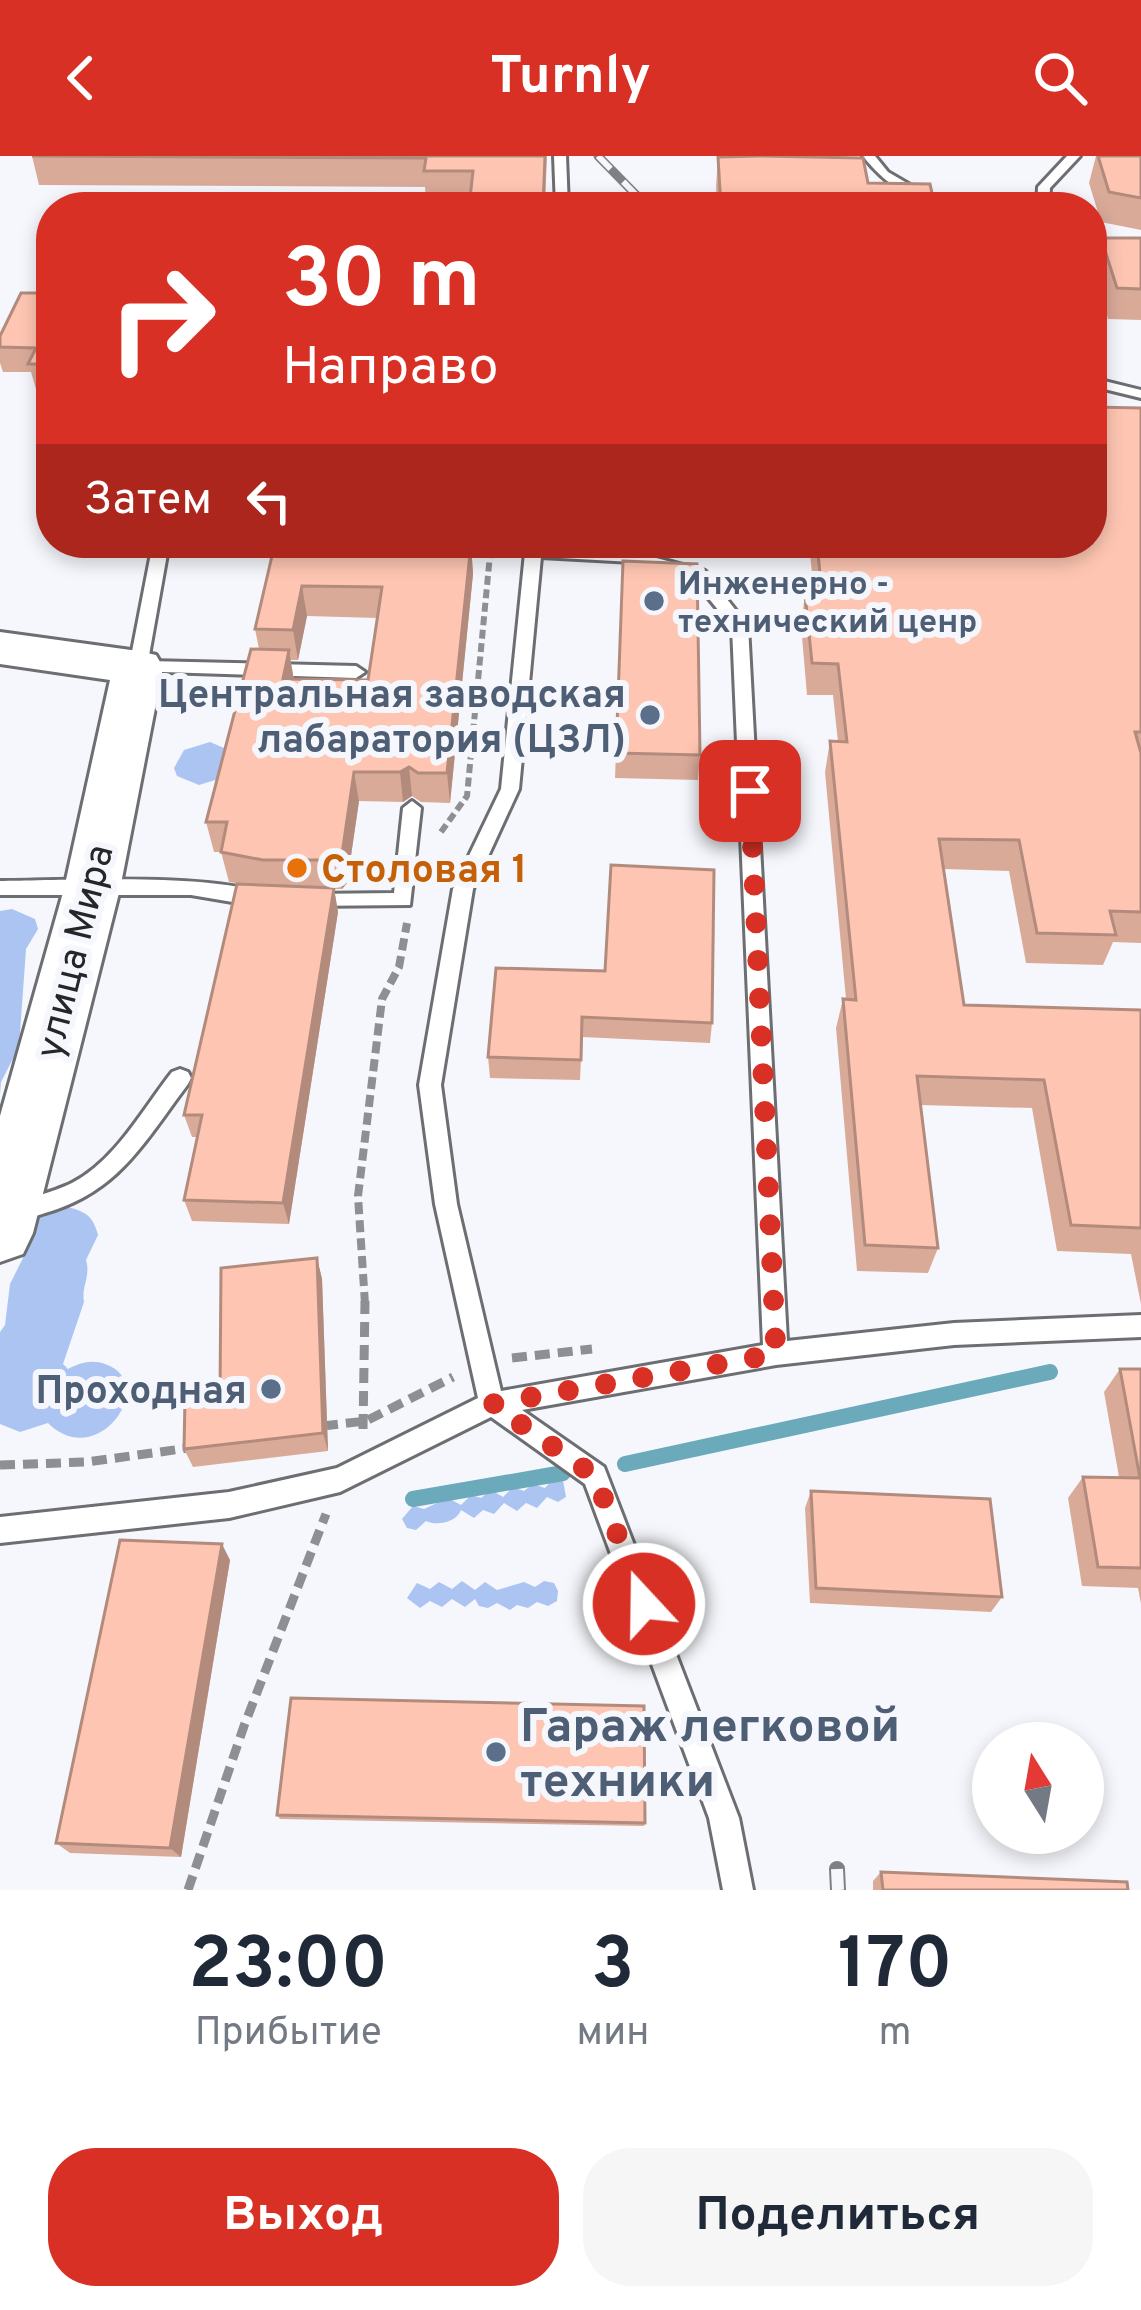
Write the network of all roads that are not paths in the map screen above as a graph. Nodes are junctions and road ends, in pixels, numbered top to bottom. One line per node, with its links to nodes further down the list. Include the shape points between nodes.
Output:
1 (560, 156): 4 (lane)
2 (869, 156): 5 (lane)
3 (1074, 156): 6 (lane)
4 (561, 192)
5 (915, 192)
6 (1044, 192)
7 (1107, 385): 8 (lane)
8 (1141, 394)
9 (158, 558): 13 (lane)
10 (532, 558): 22 (lane, via 510,789 463,889 430,1085 446,1204)
11 (638, 558): 21 (lane, via 699,575 740,626)
12 (0, 648): 13 (main road)
13 (138, 667): 14 (lane); 17 (main road, улица Мира)
14 (356, 671)
15 (412, 808): 17 (lane, via 403,900)
16 (0, 887): 17 (lane)
17 (92, 889): 19 (main road, улица Мира)
18 (180, 1078): 19 (lane, via 118,1166 69,1199)
19 (2, 1224)
20 (1141, 1326): 21 (lane, via 954,1334)
21 (776, 1354): 22 (lane)
22 (492, 1404): 23 (lane, via 340,1480 229,1505); 24 (lane, via 595,1476 724,1818)
23 (0, 1530)
24 (737, 1890)

